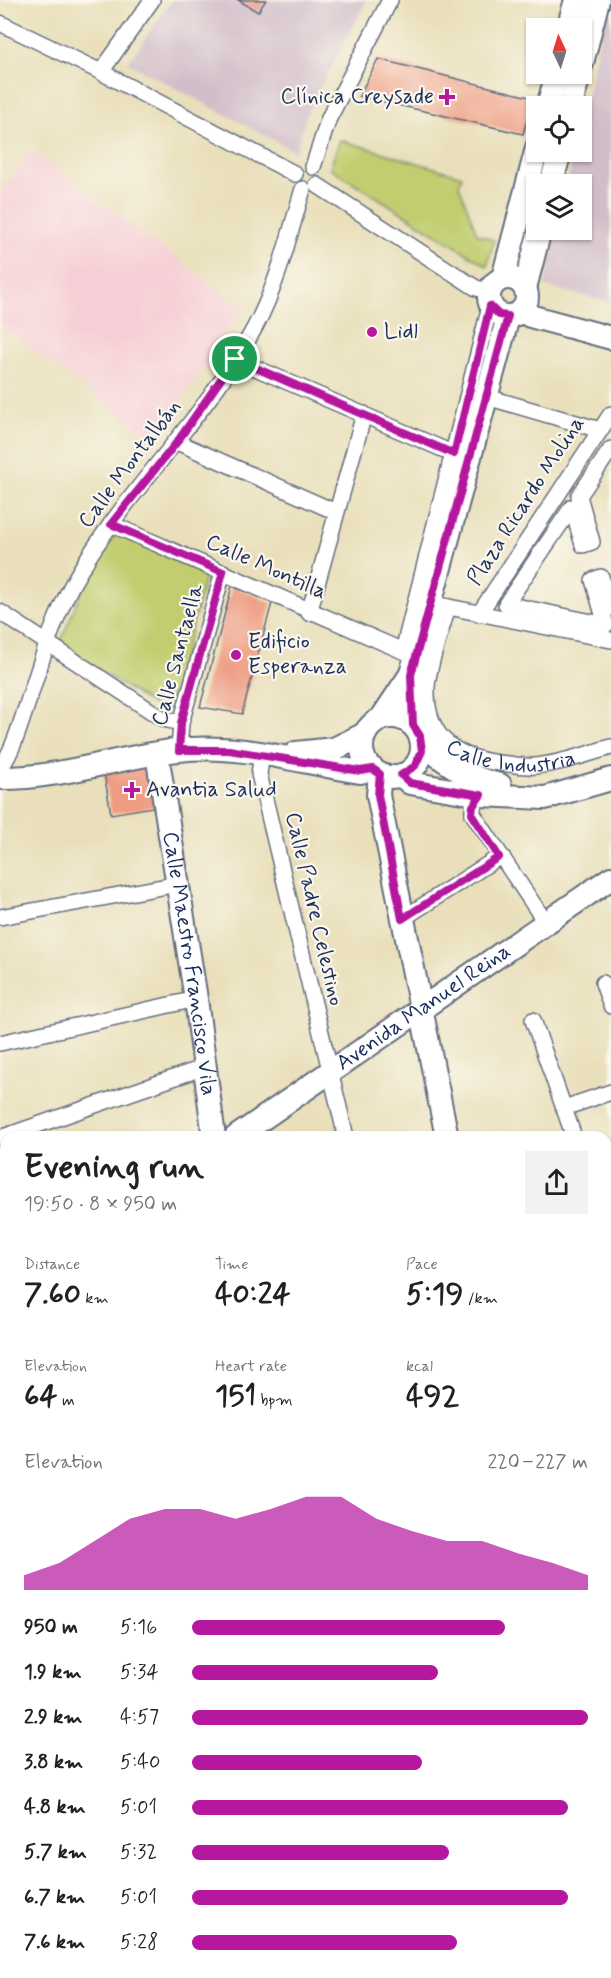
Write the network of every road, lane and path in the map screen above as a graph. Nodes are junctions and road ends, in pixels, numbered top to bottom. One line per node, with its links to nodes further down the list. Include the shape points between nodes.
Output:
1 (152, 0): 8 (street)
2 (390, 0): 10 (street, via 329,118)
3 (576, 0): 5 (street)
4 (598, 0): 7 (street)
5 (571, 18)
6 (0, 23): 8 (street)
7 (592, 24)
8 (101, 72): 11 (street)
9 (534, 162): 14 (street)
10 (313, 167): 11 (street, via 304,165); 12 (street, via 319,175)
11 (294, 174): 12 (street, via 298,186)
12 (310, 187): 14 (street); 16 (street, Calle Montalbán, via 261,314)
13 (537, 240): 14 (street, via 525,288 527,300)
14 (502, 301): 15 (street, via 530,316); 17 (street); 23 (street)
15 (611, 338)
16 (235, 359): 18 (street); 21 (street, Calle Montalbán)
17 (487, 397): 20 (street); 27 (street)
18 (364, 414): 23 (street); 24 (street)
19 (611, 414): 20 (street, Plaza Ricardo Molina)
20 (600, 430): 31 (street, Plaza Ricardo Molina)
21 (177, 442): 24 (street); 25 (street, Calle Montalbán)
22 (611, 448): 28 (street, Plaza Ricardo Molina, via 579,496 592,542 583,544 572,507 506,604 606,625 593,580 601,577)
23 (454, 454): 34 (street)
24 (336, 512): 30 (street)
25 (111, 524): 26 (street, Calle Montilla); 33 (street, Calle Montalbán, via 73,584)
26 (223, 572): 30 (street, Calle Montilla); 35 (street, Calle Santaella)
27 (439, 605): 31 (street, Plaza Ricardo Molina); 34 (street); 38 (street, Calle Industria, via 427,684 428,712 438,734 452,749 492,763 534,767)
28 (611, 608)
29 (0, 612): 33 (street)
30 (309, 613): 34 (street, Calle Montilla)
31 (479, 614): 32 (street, Plaza Ricardo Molina)
32 (611, 640)
33 (48, 642): 35 (street, via 163,719); 42 (street, Calle Montalbán)
34 (410, 660): 36 (street); 37 (street)
35 (181, 723): 39 (street, Calle Santaella)
36 (373, 727): 37 (street, via 398,718); 40 (street, Calle Industria, via 326,750); 41 (street, via 363,749)
37 (417, 734): 41 (street, via 422,751 415,766); 44 (street, Calle Industria, via 450,767 480,781 514,788)
38 (611, 747)
39 (168, 752): 40 (street, Calle Industria, via 209,748); 42 (street, Calle Industria, via 24,778); 48 (street, Calle Maestro Francisco Vila)
40 (262, 754): 41 (street, Calle Industria); 59 (street, Calle Padre Celestino, via 259,774)
41 (385, 773): 45 (street, Calle Industria, via 410,783); 50 (street, via 378,795)
42 (0, 775)
43 (611, 779): 44 (street, Calle Industria)
44 (582, 787): 45 (street, Calle Industria, via 545,798)
45 (481, 795): 46 (street, via 472,814)
46 (499, 857): 50 (street); 51 (street)
47 (611, 878): 51 (street, Avenida Manuel Reina)
48 (178, 884): 49 (street); 53 (street, Calle Maestro Francisco Vila)
49 (0, 917)
50 (402, 919): 55 (street)
51 (546, 923): 55 (street, Avenida Manuel Reina)
52 (603, 983): 54 (street)
53 (196, 999): 57 (street); 58 (street, Calle Maestro Francisco Vila)
54 (611, 1006)
55 (420, 1010): 59 (street, Avenida Manuel Reina); 66 (street)
56 (533, 1020): 61 (street)
57 (0, 1043)
58 (205, 1067): 62 (street); 63 (street, Calle Maestro Francisco Vila)
59 (330, 1073): 64 (street, Avenida Manuel Reina); 65 (street, Calle Padre Celestino)
60 (611, 1092): 61 (street)
61 (564, 1108): 67 (street)
62 (20, 1131)
63 (213, 1131)
64 (245, 1131)
65 (344, 1131)
66 (446, 1131)
67 (572, 1131)

